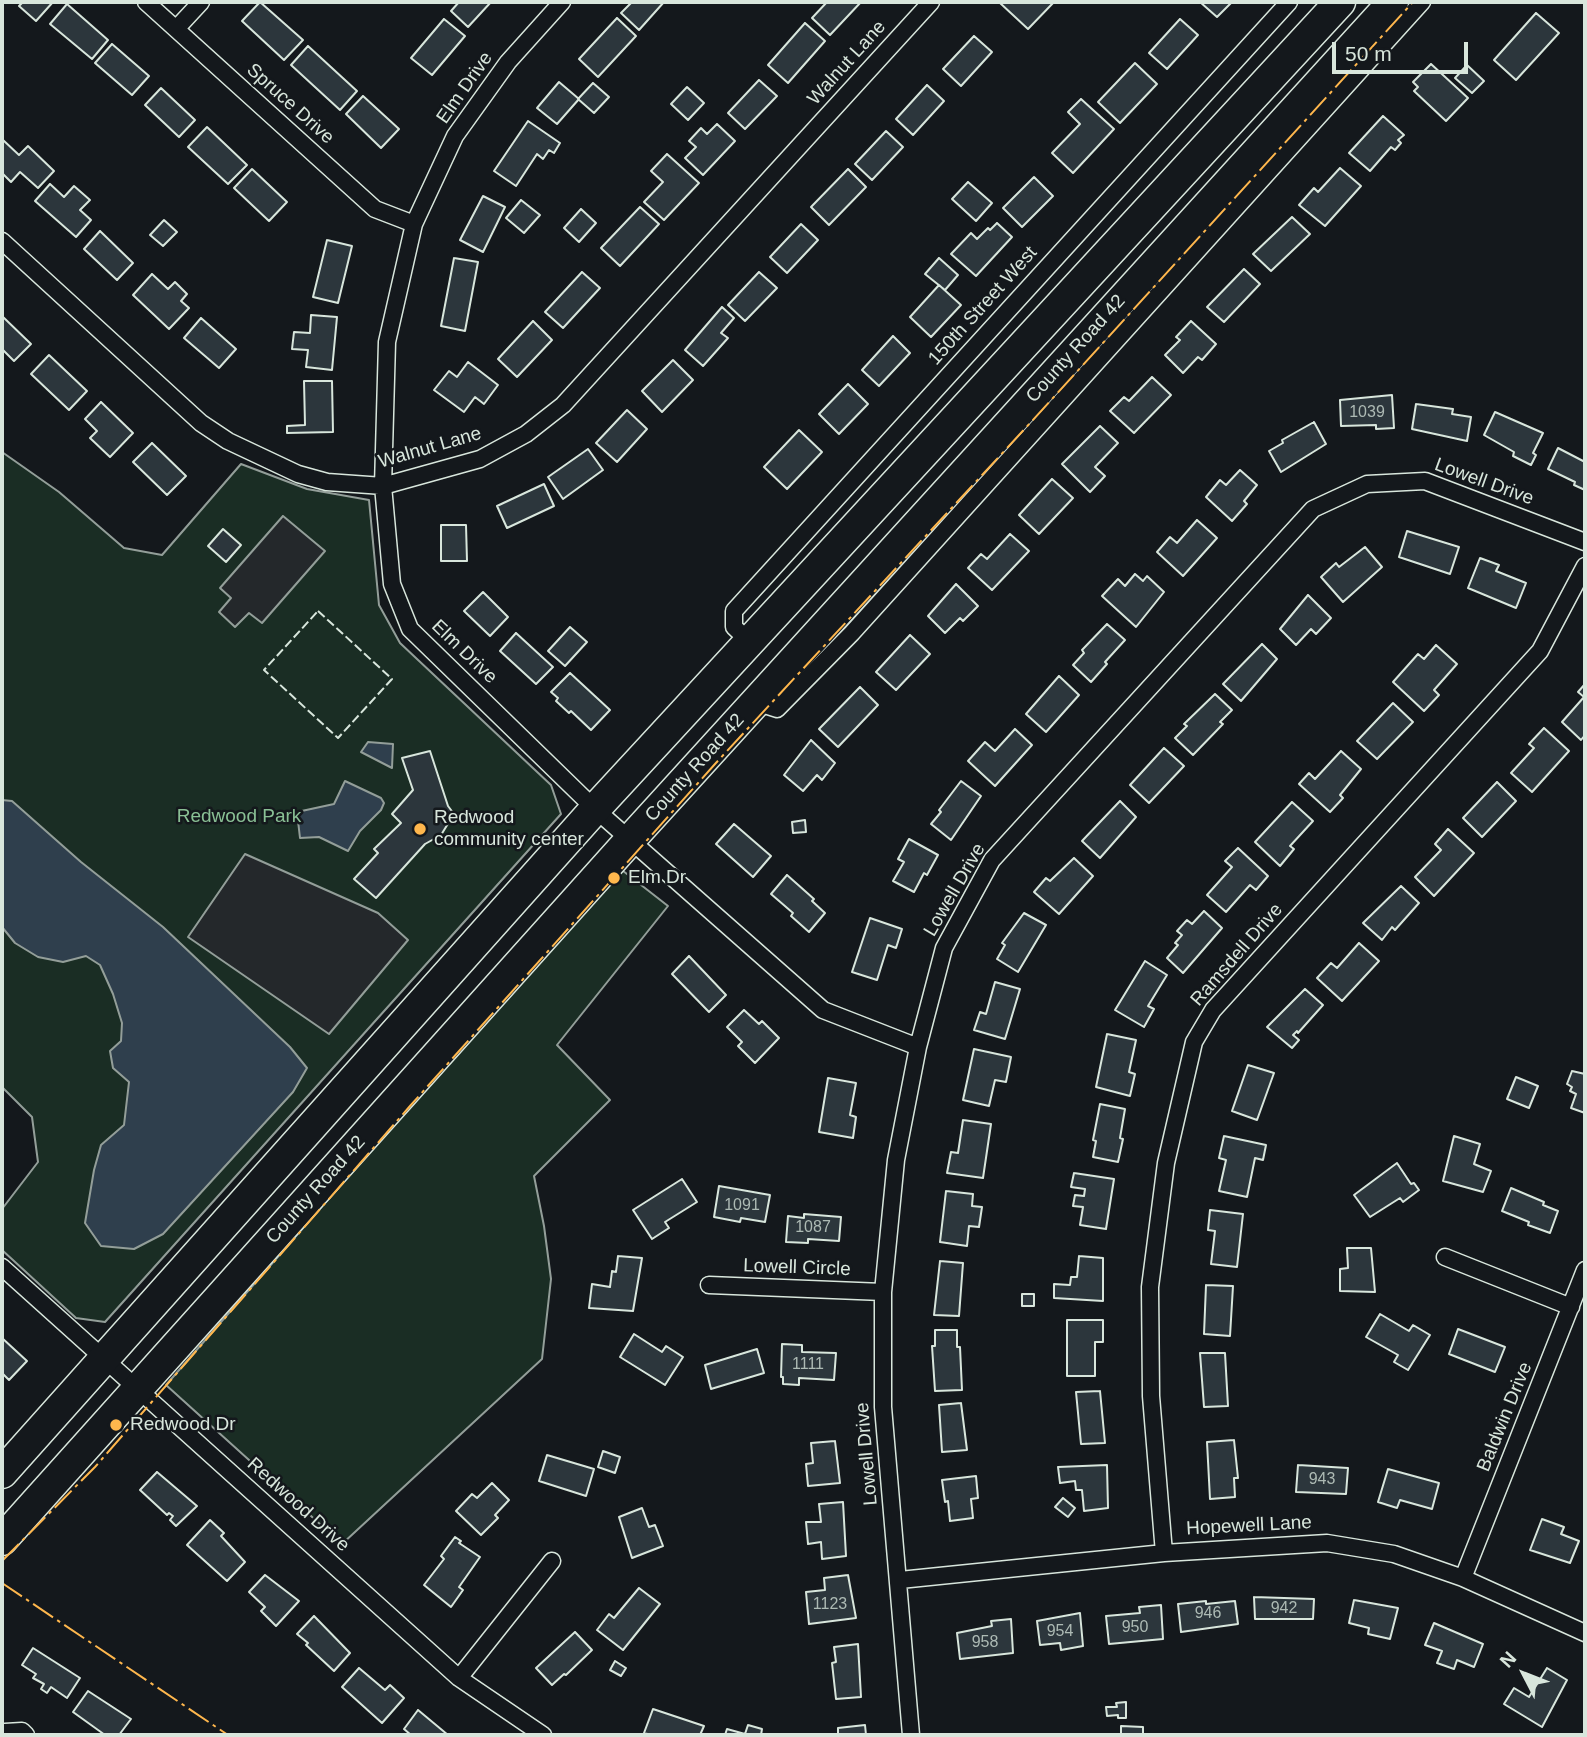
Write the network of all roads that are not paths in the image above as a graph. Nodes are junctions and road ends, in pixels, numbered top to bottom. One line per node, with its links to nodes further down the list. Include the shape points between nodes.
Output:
1 (146, 2): 9 (street, Spruce Drive)
2 (201, 2): 9 (street)
3 (562, 2): 10 (street, Elm Drive, via 508,62 456,136)
4 (931, 2): 12 (street, Walnut Lane, via 563,405 526,434 480,459)
5 (1289, 2): 15 (street, 150th Street West, via 734,611 734,627)
6 (1340, 2): 15 (highway)
7 (1393, 2): 16 (highway, County Road 42)
8 (1422, 2): 16 (street, via 852,633 777,709)
9 (176, 29): 10 (street, Spruce Drive, via 376,209)
10 (414, 224): 12 (street, Elm Drive, via 387,342)
11 (2, 241): 12 (street, Walnut Lane, via 201,423 228,441 308,477)
12 (383, 486): 17 (street, Elm Drive, via 392,584 410,629)
13 (1585, 542): 19 (street, Lowell Drive, via 1425,481 1367,484 1313,509 992,860 944,948)
14 (1585, 565): 30 (street, Ramsdell Drive, via 1540,651 1213,1010 1194,1042 1166,1163 1150,1287 1150,1396)
15 (750, 642): 17 (highway)
16 (755, 702): 18 (highway, County Road 42)
17 (596, 808): 18 (street, Elm Drive); 26 (highway)
18 (630, 840): 19 (street, Elm Drive, via 823,1010); 27 (highway, County Road 42)
19 (918, 1047): 24 (street, Lowell Drive, via 896,1160)
20 (1445, 1257): 25 (street)
21 (2, 1268): 26 (street, Redwood Drive)
22 (1585, 1270): 25 (street, Baldwin Drive)
23 (709, 1285): 24 (street, Lowell Circle)
24 (883, 1293): 33 (street, Lowell Drive, via 883,1407)
25 (1571, 1307): 32 (street, Baldwin Drive)
26 (105, 1358): 27 (street, Redwood Drive); 28 (highway)
27 (138, 1389): 29 (highway, County Road 42); 35 (street, Redwood Drive)
28 (2, 1473)
29 (2, 1540)
30 (1164, 1553): 32 (street, Hopewell Lane, via 1327,1543 1394,1554); 33 (street, Hopewell Lane)
31 (552, 1561): 35 (street)
32 (1464, 1578): 34 (street, Hopewell Lane)
33 (900, 1580): 39 (street, Lowell Drive)
34 (1585, 1633)
35 (460, 1678): 38 (street, Redwood Drive)
36 (3, 1735): 37 (street, via 22,1731)
37 (26, 1735)
38 (543, 1735)
39 (911, 1735)

